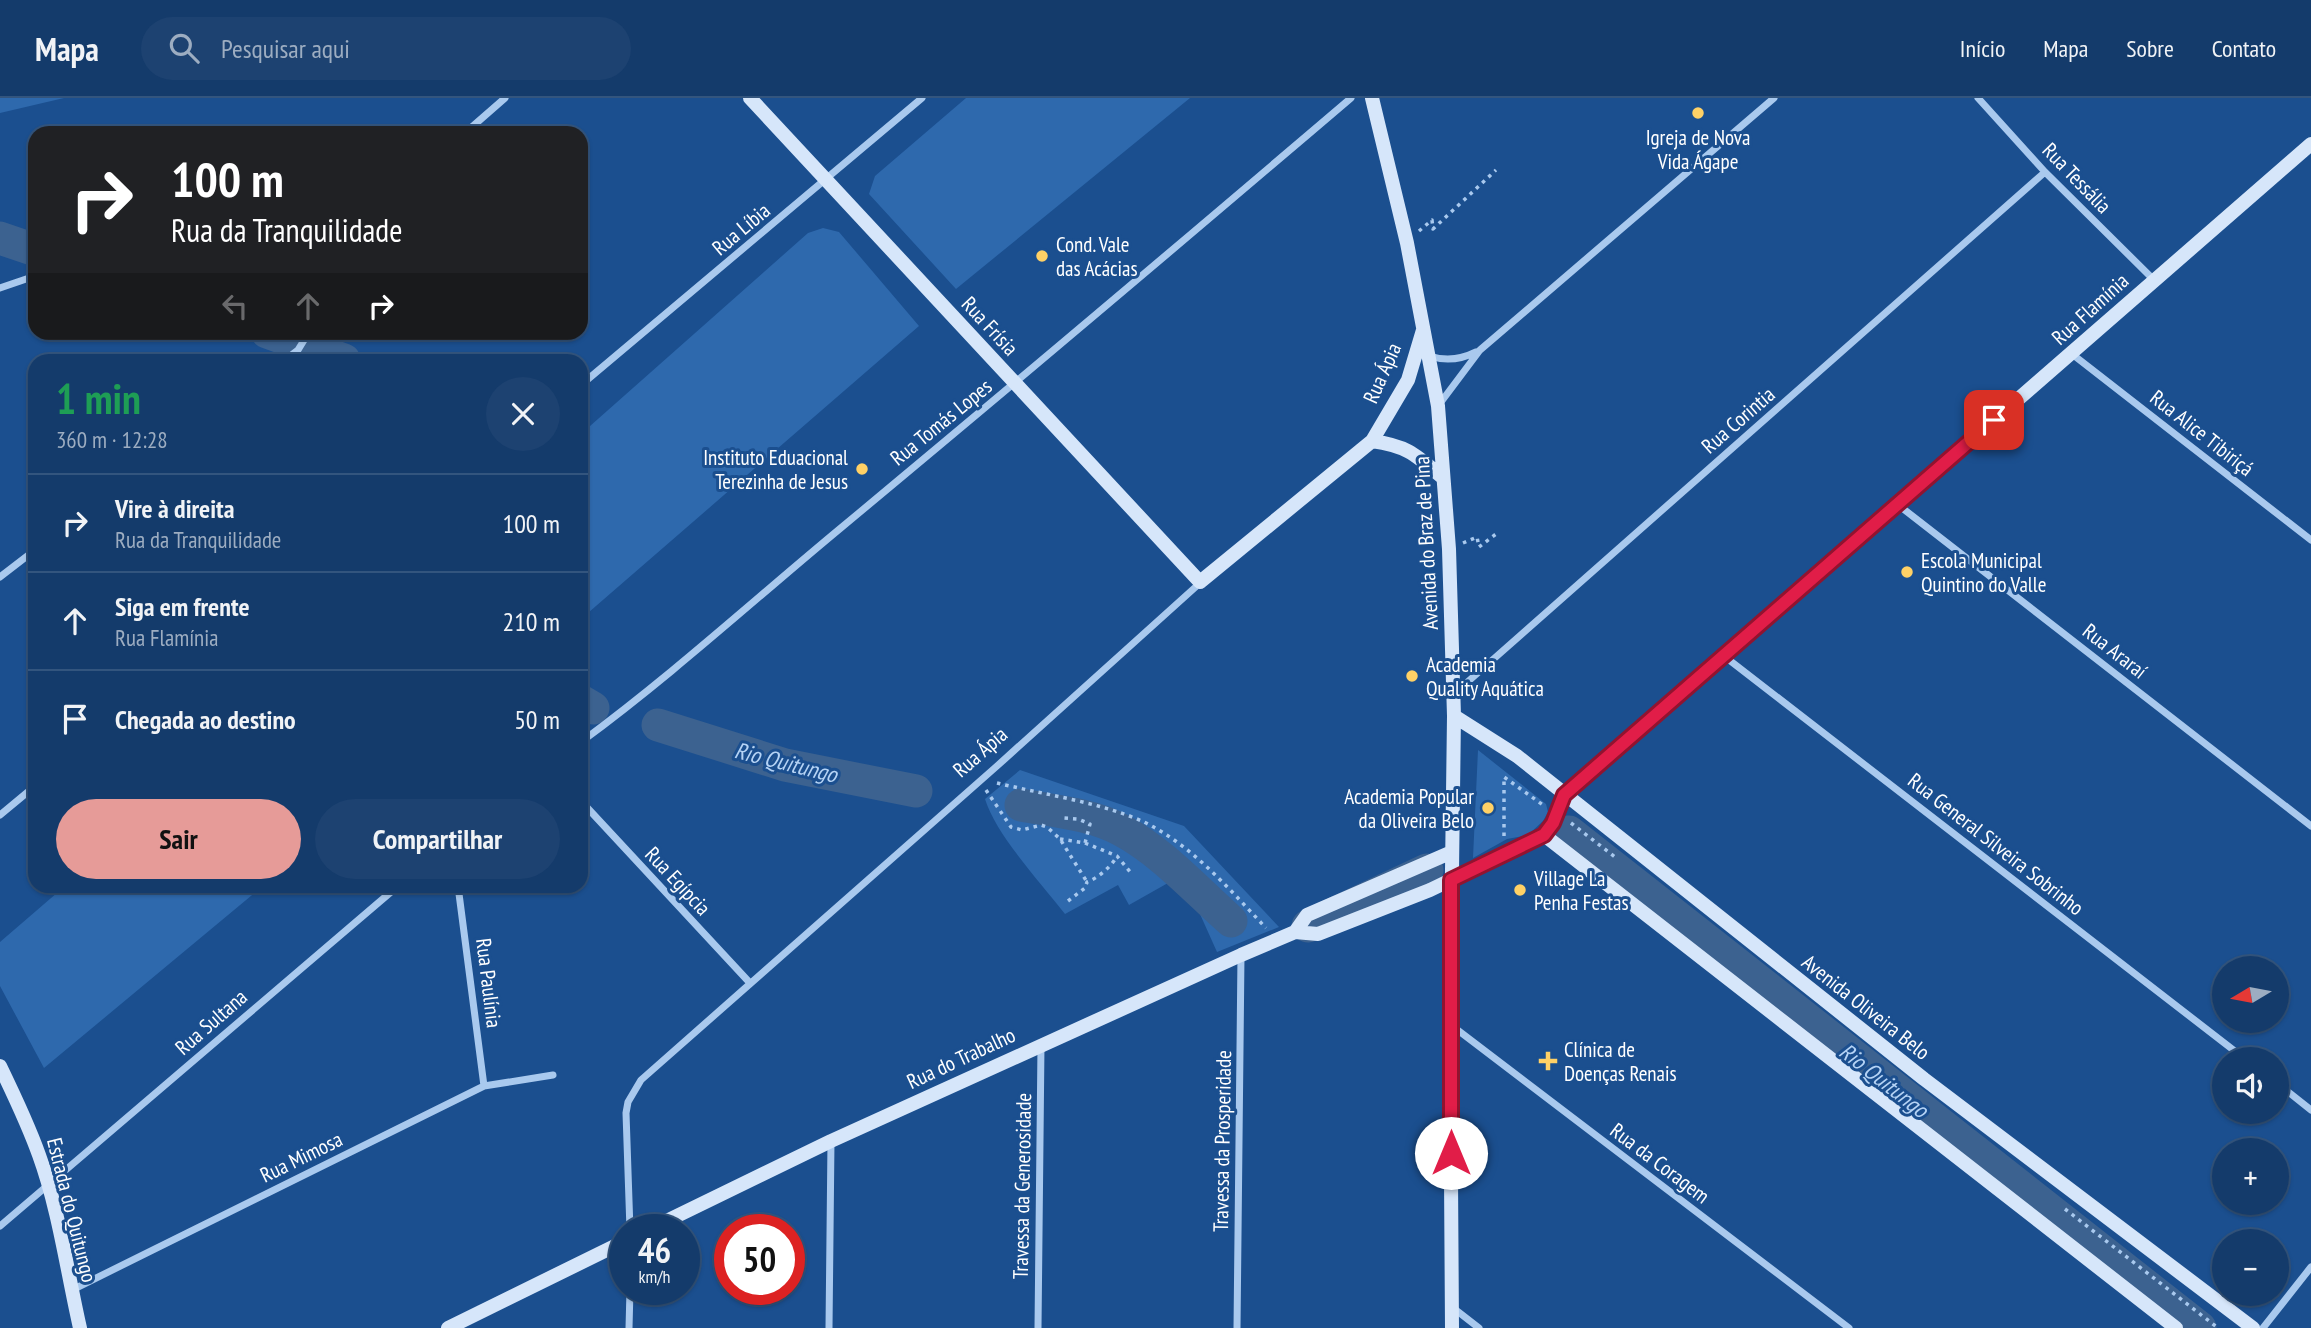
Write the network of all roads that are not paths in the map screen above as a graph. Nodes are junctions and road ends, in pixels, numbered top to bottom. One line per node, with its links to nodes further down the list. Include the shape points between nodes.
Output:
1 (505, 98): 8 (street)
2 (750, 98): 11 (street, Rua Frísia)
3 (922, 98): 11 (street, Rua Líbia)
4 (1351, 98): 22 (street, Rua Tomás Lopes)
5 (1372, 98): 15 (street, Avenida do Braz de Pina)
6 (1774, 98): 17 (street, Rua Ápia)
7 (1978, 98): 10 (street, Rua Tessália)
8 (473, 126)
9 (2311, 144): 13 (street, Rua Flamínia)
10 (2045, 172): 13 (street, Rua Tessália); 32 (street, Rua Corintia)
11 (826, 180): 21 (street, Rua Líbia); 22 (street, Rua Frísia)
12 (28, 278): 14 (street)
13 (2154, 280): 19 (street, Rua Flamínia)
14 (0, 288)
15 (1424, 328): 20 (street, Avenida do Braz de Pina); 24 (street, Rua Ápia, via 1408,380)
16 (304, 340): 18 (street)
17 (1480, 350): 20 (street, Rua Ápia, via 1451,360); 23 (street, Rua Ápia)
18 (293, 354)
19 (2072, 354): 26 (street, Rua Flamínia); 27 (street, Rua Alice Tibiriçá)
20 (1429, 356): 23 (street, Avenida do Braz de Pina)
21 (588, 379)
22 (1015, 384): 30 (street, Rua Frísia); 34 (street, Rua Tomás Lopes)
23 (1438, 406): 25 (street, Avenida do Braz de Pina)
24 (1372, 441): 25 (street, via 1407,449); 30 (street, Rua Ápia)
25 (1443, 478): 32 (street, Avenida do Braz de Pina)
26 (1896, 503): 31 (street, Rua Flamínia); 39 (street, Rua Araraí)
27 (2309, 536)
28 (28, 555): 29 (street)
29 (0, 577)
30 (1200, 582): 47 (street, Rua Ápia)
31 (1724, 656): 36 (street, Rua Flamínia); 50 (street, Rua General Silveira Sobrinho)
32 (1454, 694): 33 (street, Avenida do Braz de Pina)
33 (1454, 716): 36 (street, Avenida Oliveira Belo, via 1517,756); 41 (street, Avenida do Braz de Pina)
34 (588, 736)
35 (28, 792): 38 (street)
36 (1564, 795): 40 (street); 76 (street, Avenida Oliveira Belo, via 1924,1079)
37 (588, 809): 47 (street, Rua Egípcia)
38 (0, 815)
39 (2311, 826)
40 (1544, 835): 42 (street, Rua do Trabalho); 75 (street)
41 (1452, 852): 42 (street, Avenida do Braz de Pina); 45 (street, Rua do Trabalho, via 1307,915)
42 (1451, 880): 45 (street, Rua do Trabalho, via 1318,934); 48 (street, Avenida do Braz de Pina)
43 (389, 893): 57 (street, Rua Sultana)
44 (459, 893): 53 (street, Rua Paulínia)
45 (1295, 932): 46 (street, Rua do Trabalho)
46 (1241, 955): 49 (street, Rua do Trabalho); 71 (street, Travessa da Prosperidade)
47 (750, 983): 58 (street, Rua Ápia, via 641,1080 628,1102)
48 (1450, 1025): 65 (street, Avenida do Braz de Pina); 74 (street, Rua da Coragem)
49 (1041, 1044): 56 (street, Rua do Trabalho); 70 (street, Travessa da Generosidade)
50 (2229, 1047)
51 (0, 1066): 57 (street, Estrada do Quitungo)
52 (553, 1075): 53 (street, Rua Mimosa)
53 (484, 1086): 63 (street, Rua Mimosa)
54 (2289, 1093): 55 (street)
55 (2311, 1110)
56 (831, 1141): 59 (street, Rua do Trabalho); 69 (street)
57 (48, 1185): 60 (street, Rua Sultana); 63 (street, Estrada do Quitungo)
58 (630, 1214)
59 (681, 1214)
60 (0, 1226)
61 (609, 1249): 67 (street)
62 (2311, 1267): 77 (street)
63 (71, 1290): 66 (street, Estrada do Quitungo)
64 (630, 1305): 68 (street)
65 (1452, 1307): 72 (street, Avenida do Braz de Pina); 73 (street)
66 (80, 1328)
67 (447, 1328)
68 (629, 1328)
69 (829, 1328)
70 (1038, 1328)
71 (1237, 1328)
72 (1452, 1328)
73 (1479, 1328)
74 (1849, 1328)
75 (2176, 1328)
76 (2253, 1328)
77 (2263, 1328)

